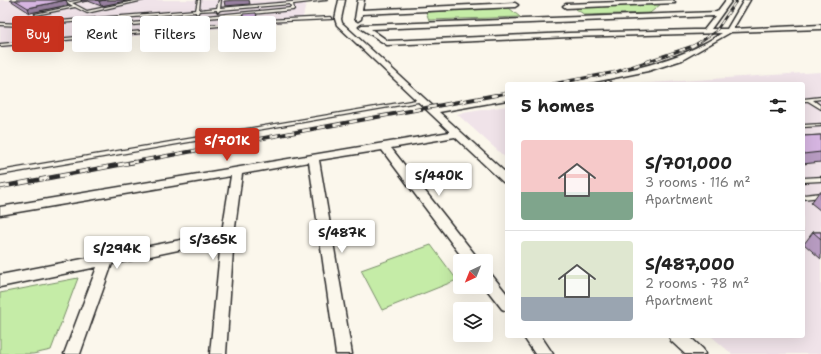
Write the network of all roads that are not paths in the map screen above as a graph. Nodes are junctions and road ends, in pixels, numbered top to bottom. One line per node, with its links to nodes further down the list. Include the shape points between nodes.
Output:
1 (64, 0): 15 (lane)
2 (83, 0): 15 (lane)
3 (125, 0): 16 (lane)
4 (143, 0): 16 (lane)
5 (199, 0): 21 (lane)
6 (220, 0): 20 (lane)
7 (326, 0): 17 (lane)
8 (342, 0): 42 (street, via 338,24)
9 (361, 0): 23 (street)
10 (510, 0): 18 (street)
11 (729, 0): 25 (street)
12 (747, 0): 38 (street)
13 (673, 1): 29 (street); 33 (street, via 564,4)
14 (279, 2): 17 (lane); 20 (lane)
15 (70, 3): 19 (lane)
16 (131, 3): 19 (lane, via 87,12)
17 (291, 3): 27 (lane, via 293,9)
18 (515, 5): 22 (street); 31 (street)
19 (76, 6): 24 (lane)
20 (218, 9): 21 (lane); 27 (lane)
21 (198, 10): 26 (lane); 35 (lane, via 22,25)
22 (520, 10)
23 (358, 12): 31 (street); 39 (street, via 358,20)
24 (36, 14)
25 (719, 14): 29 (street); 40 (street)
26 (196, 16)
27 (218, 16): 30 (lane)
28 (526, 16): 34 (street)
29 (660, 16): 33 (street)
30 (210, 17)
31 (424, 17): 34 (street); 39 (street)
32 (331, 18): 41 (lane, via 266,21)
33 (584, 19): 34 (street)
34 (531, 21): 36 (street)
35 (0, 24)
36 (536, 26)
37 (821, 26): 38 (street)
38 (729, 31): 40 (street); 43 (street, via 679,58 645,70)
39 (364, 32): 40 (street, via 387,43 544,33); 42 (street)
40 (706, 32)
41 (0, 45)
42 (372, 53): 47 (street)
43 (582, 82)
44 (505, 96): 49 (street)
45 (821, 98): 46 (lane)
46 (805, 99): 48 (lane)
47 (422, 100): 49 (street); 56 (lane)
48 (821, 108)
49 (433, 111): 52 (street)
50 (821, 125): 51 (lane)
51 (805, 126)
52 (457, 134): 53 (street); 57 (street)
53 (385, 147): 54 (street); 64 (street)
54 (314, 159): 55 (street); 73 (street)
55 (237, 172): 62 (street); 63 (street)
56 (0, 173)
57 (505, 178)
58 (821, 179): 59 (lane)
59 (805, 180)
60 (821, 195): 61 (lane)
61 (805, 197)
62 (0, 211)
63 (228, 235): 65 (street); 72 (street)
64 (468, 254)
65 (107, 258): 66 (street); 71 (street)
66 (0, 281)
67 (493, 287): 68 (street)
68 (505, 302)
69 (533, 338): 74 (street)
70 (679, 338): 75 (street)
71 (72, 354)
72 (218, 354)
73 (344, 354)
74 (545, 354)
75 (697, 354)

